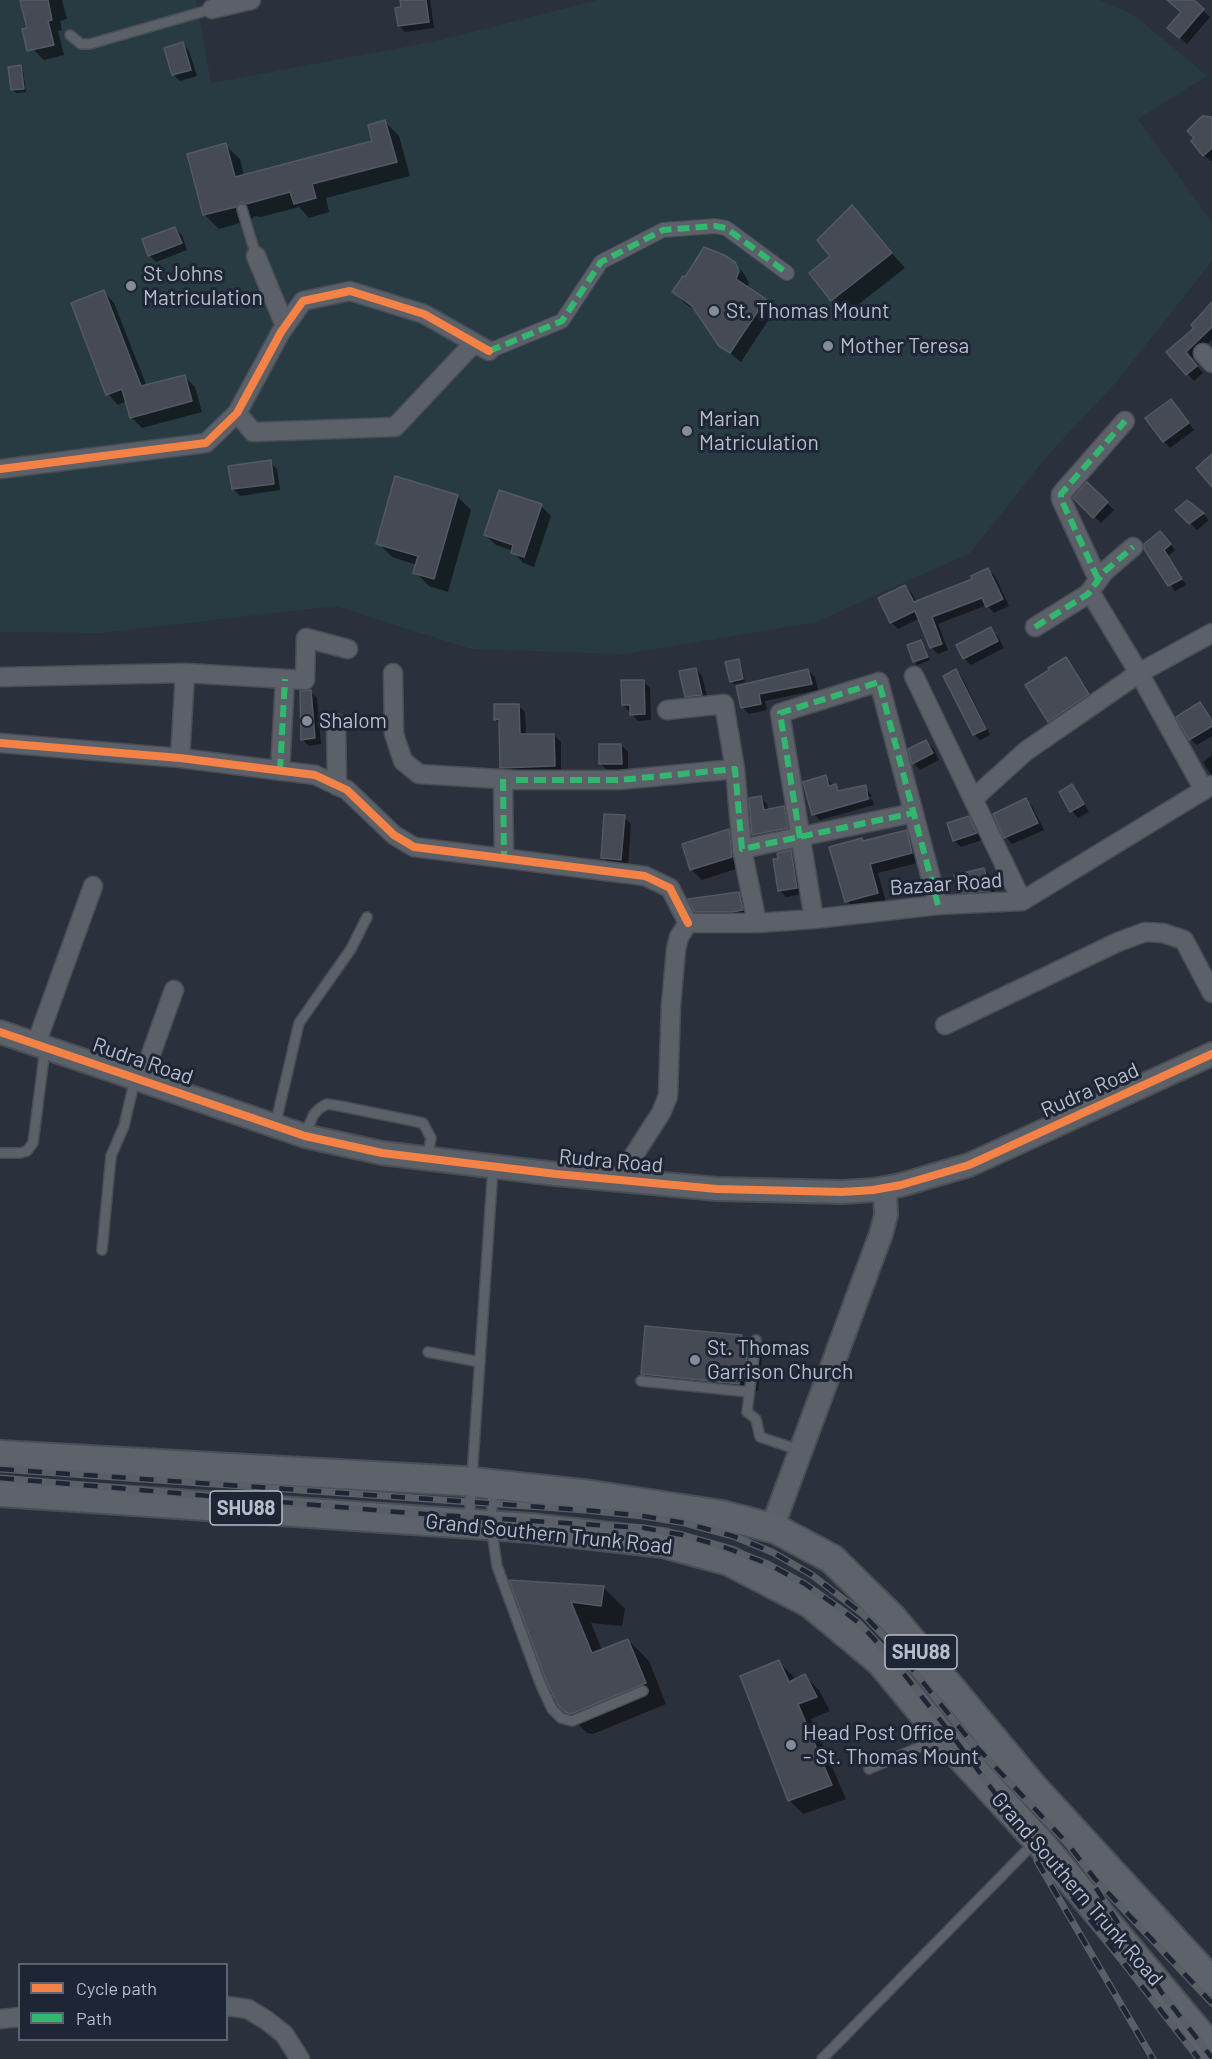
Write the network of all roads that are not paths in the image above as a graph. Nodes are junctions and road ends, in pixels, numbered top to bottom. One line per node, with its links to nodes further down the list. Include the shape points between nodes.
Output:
1 (251, 0): 2 (street)
2 (212, 9): 3 (lane, via 90,44 81,44)
3 (70, 35)
4 (242, 209): 5 (lane)
5 (256, 256): 7 (street)
6 (787, 273): 8 (street, via 726,228 663,230 601,262 562,321)
7 (285, 326): 8 (street, via 303,301 350,291 424,314); 9 (street)
8 (482, 347): 9 (street, via 395,427 253,432)
9 (237, 413): 11 (street, via 206,443)
10 (1125, 421): 13 (street, via 1061,494)
11 (0, 469)
12 (1133, 547): 13 (street)
13 (1094, 585): 14 (street); 19 (street)
14 (1035, 627)
15 (1212, 633): 19 (street)
16 (348, 649): 22 (street, via 306,638 305,680)
17 (185, 673): 21 (street); 22 (street); 26 (street)
18 (393, 673): 29 (street, via 394,734 403,760 419,774)
19 (1139, 673): 31 (street); 32 (street, via 1026,751)
20 (914, 676): 32 (street)
21 (0, 677)
22 (285, 679): 28 (street)
23 (667, 710): 27 (street, via 724,704)
24 (336, 723): 30 (street)
25 (0, 743): 26 (street)
26 (180, 758): 28 (street)
27 (735, 769): 29 (street, via 619,780); 35 (street)
28 (280, 771): 30 (street, via 315,775)
29 (503, 779): 36 (street)
30 (337, 786): 36 (street, via 347,790 394,836 414,847)
31 (1208, 787): 38 (street, Bazaar Road)
32 (973, 799): 38 (street)
33 (913, 813): 34 (street); 34 (street, via 879,682 780,713); 39 (street)
34 (800, 838): 35 (street); 41 (street)
35 (742, 849): 43 (street)
36 (504, 858): 42 (street, via 645,876 670,888)
37 (93, 886): 48 (street)
38 (1022, 901): 39 (street, Bazaar Road)
39 (938, 905): 41 (street, Bazaar Road)
40 (367, 917): 51 (lane, via 351,949 299,1023)
41 (814, 919): 43 (street, Bazaar Road)
42 (688, 923): 43 (street, Bazaar Road); 56 (street, via 676,949 668,1096 662,1113 634,1155)
43 (757, 923)
44 (174, 990): 50 (street)
45 (1212, 993): 46 (street, via 1184,940 1145,932)
46 (945, 1025)
47 (0, 1032): 48 (street, Rudra Road)
48 (41, 1046): 50 (street, Rudra Road); 53 (lane, via 33,1143 27,1151)
49 (1212, 1054): 57 (street, Rudra Road, via 969,1165)
50 (138, 1078): 51 (street, Rudra Road); 58 (lane, via 111,1156)
51 (275, 1126): 52 (street, Rudra Road)
52 (305, 1136): 54 (street, Rudra Road); 54 (lane, via 320,1108 327,1104 340,1106 423,1123 431,1138)
53 (0, 1153)
54 (427, 1159): 55 (street, Rudra Road)
55 (493, 1167): 56 (street, Rudra Road); 61 (lane)
56 (627, 1181): 57 (street, Rudra Road, via 717,1189 842,1192)
57 (885, 1188): 64 (street, via 886,1215 881,1234)
58 (102, 1250)
59 (756, 1340): 63 (lane)
60 (428, 1352): 61 (lane)
61 (480, 1362): 66 (lane)
62 (641, 1381): 63 (lane)
63 (749, 1392): 64 (lane, via 747,1412 756,1419 760,1437)
64 (801, 1451): 71 (street)
65 (0, 1455): 66 (main road, Grand Southern Trunk Road / SHU88)
66 (483, 1483): 67 (main road, Grand Southern Trunk Road / SHU88); 69 (lane); 69 (lane)
67 (532, 1489): 70 (main road); 71 (main road, Grand Southern Trunk Road / SHU88, via 722,1515)
68 (0, 1492): 69 (main road, Grand Southern Trunk Road / SHU88)
69 (480, 1524): 70 (main road, Grand Southern Trunk Road / SHU88); 72 (lane, via 552,1709 561,1718 572,1721)
70 (530, 1528): 73 (main road, Grand Southern Trunk Road / SHU88, via 663,1543 729,1561 810,1603 880,1662)
71 (772, 1528): 76 (main road, Grand Southern Trunk Road / SHU88, via 832,1559 893,1619 1032,1786)
72 (643, 1691)
73 (943, 1737): 74 (lane); 75 (main road, Grand Southern Trunk Road / SHU88)
74 (869, 1769)
75 (1037, 1840): 80 (main road, Grand Southern Trunk Road / SHU88); 82 (lane)
76 (1212, 1982)
77 (228, 2006): 81 (street, via 248,2010 266,2020 284,2034)
78 (18, 2017): 79 (street)
79 (0, 2019)
80 (1212, 2049)
81 (300, 2059)
82 (822, 2059)

